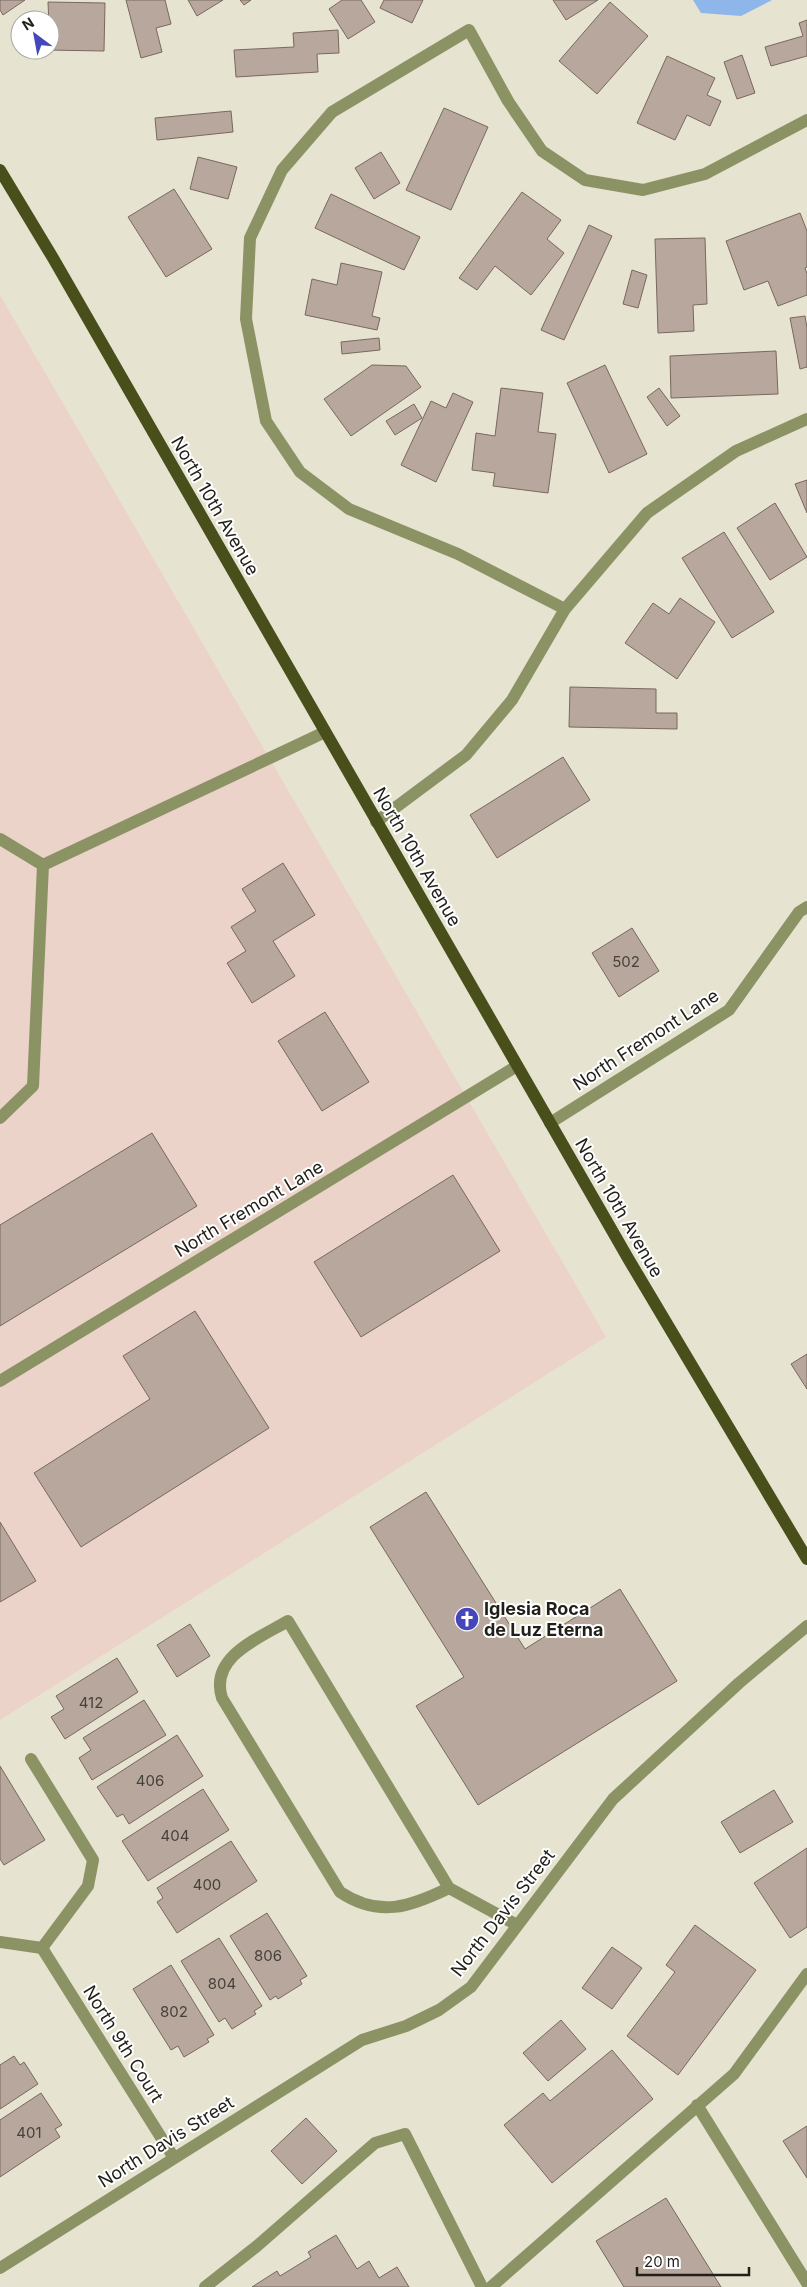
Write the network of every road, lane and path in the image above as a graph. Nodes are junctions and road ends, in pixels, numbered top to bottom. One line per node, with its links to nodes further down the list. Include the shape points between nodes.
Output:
1 (807, 120): 4 (street, via 706,174 643,190 586,180 542,151 508,101 469,30 332,112 282,170 250,238 246,319 266,421 300,472 349,509 458,554)
2 (0, 170): 5 (main road, North 10th Avenue)
3 (807, 419): 4 (street, via 736,451 647,513)
4 (565, 609): 6 (street, via 512,700 466,755)
5 (325, 732): 6 (main road, North 10th Avenue); 8 (street)
6 (376, 822): 10 (main road, North 10th Avenue)
7 (0, 839): 8 (street)
8 (44, 865): 11 (street, via 32,1086)
9 (807, 907): 12 (street, North Fremont Lane, via 800,912 729,1010)
10 (517, 1066): 12 (main road, North 10th Avenue); 13 (street, North Fremont Lane)
11 (0, 1118)
12 (550, 1123): 14 (main road, North 10th Avenue)
13 (0, 1382)
14 (807, 1559)
15 (807, 1626): 18 (street, North Davis Street, via 739,1682 613,1799)
16 (31, 1759): 20 (street, via 93,1860 88,1886)
17 (449, 1888): 17 (street, via 288,1621 234,1653 222,1670 219,1688 222,1698 340,1892 355,1902 374,1907 398,1907 421,1902); 18 (street)
18 (517, 1925): 23 (street, North Davis Street, via 471,1987 439,2010 406,2026 362,2040)
19 (0, 1942): 20 (street)
20 (42, 1948): 23 (street, North 9th Court)
21 (807, 1974): 22 (street, via 734,2074)
22 (697, 2105): 25 (street); 28 (street)
23 (174, 2158): 24 (street, North Davis Street)
24 (0, 2268)
25 (807, 2283)
26 (205, 2287): 27 (street, via 257,2246 375,2142 405,2134)
27 (482, 2287)
28 (491, 2287)

